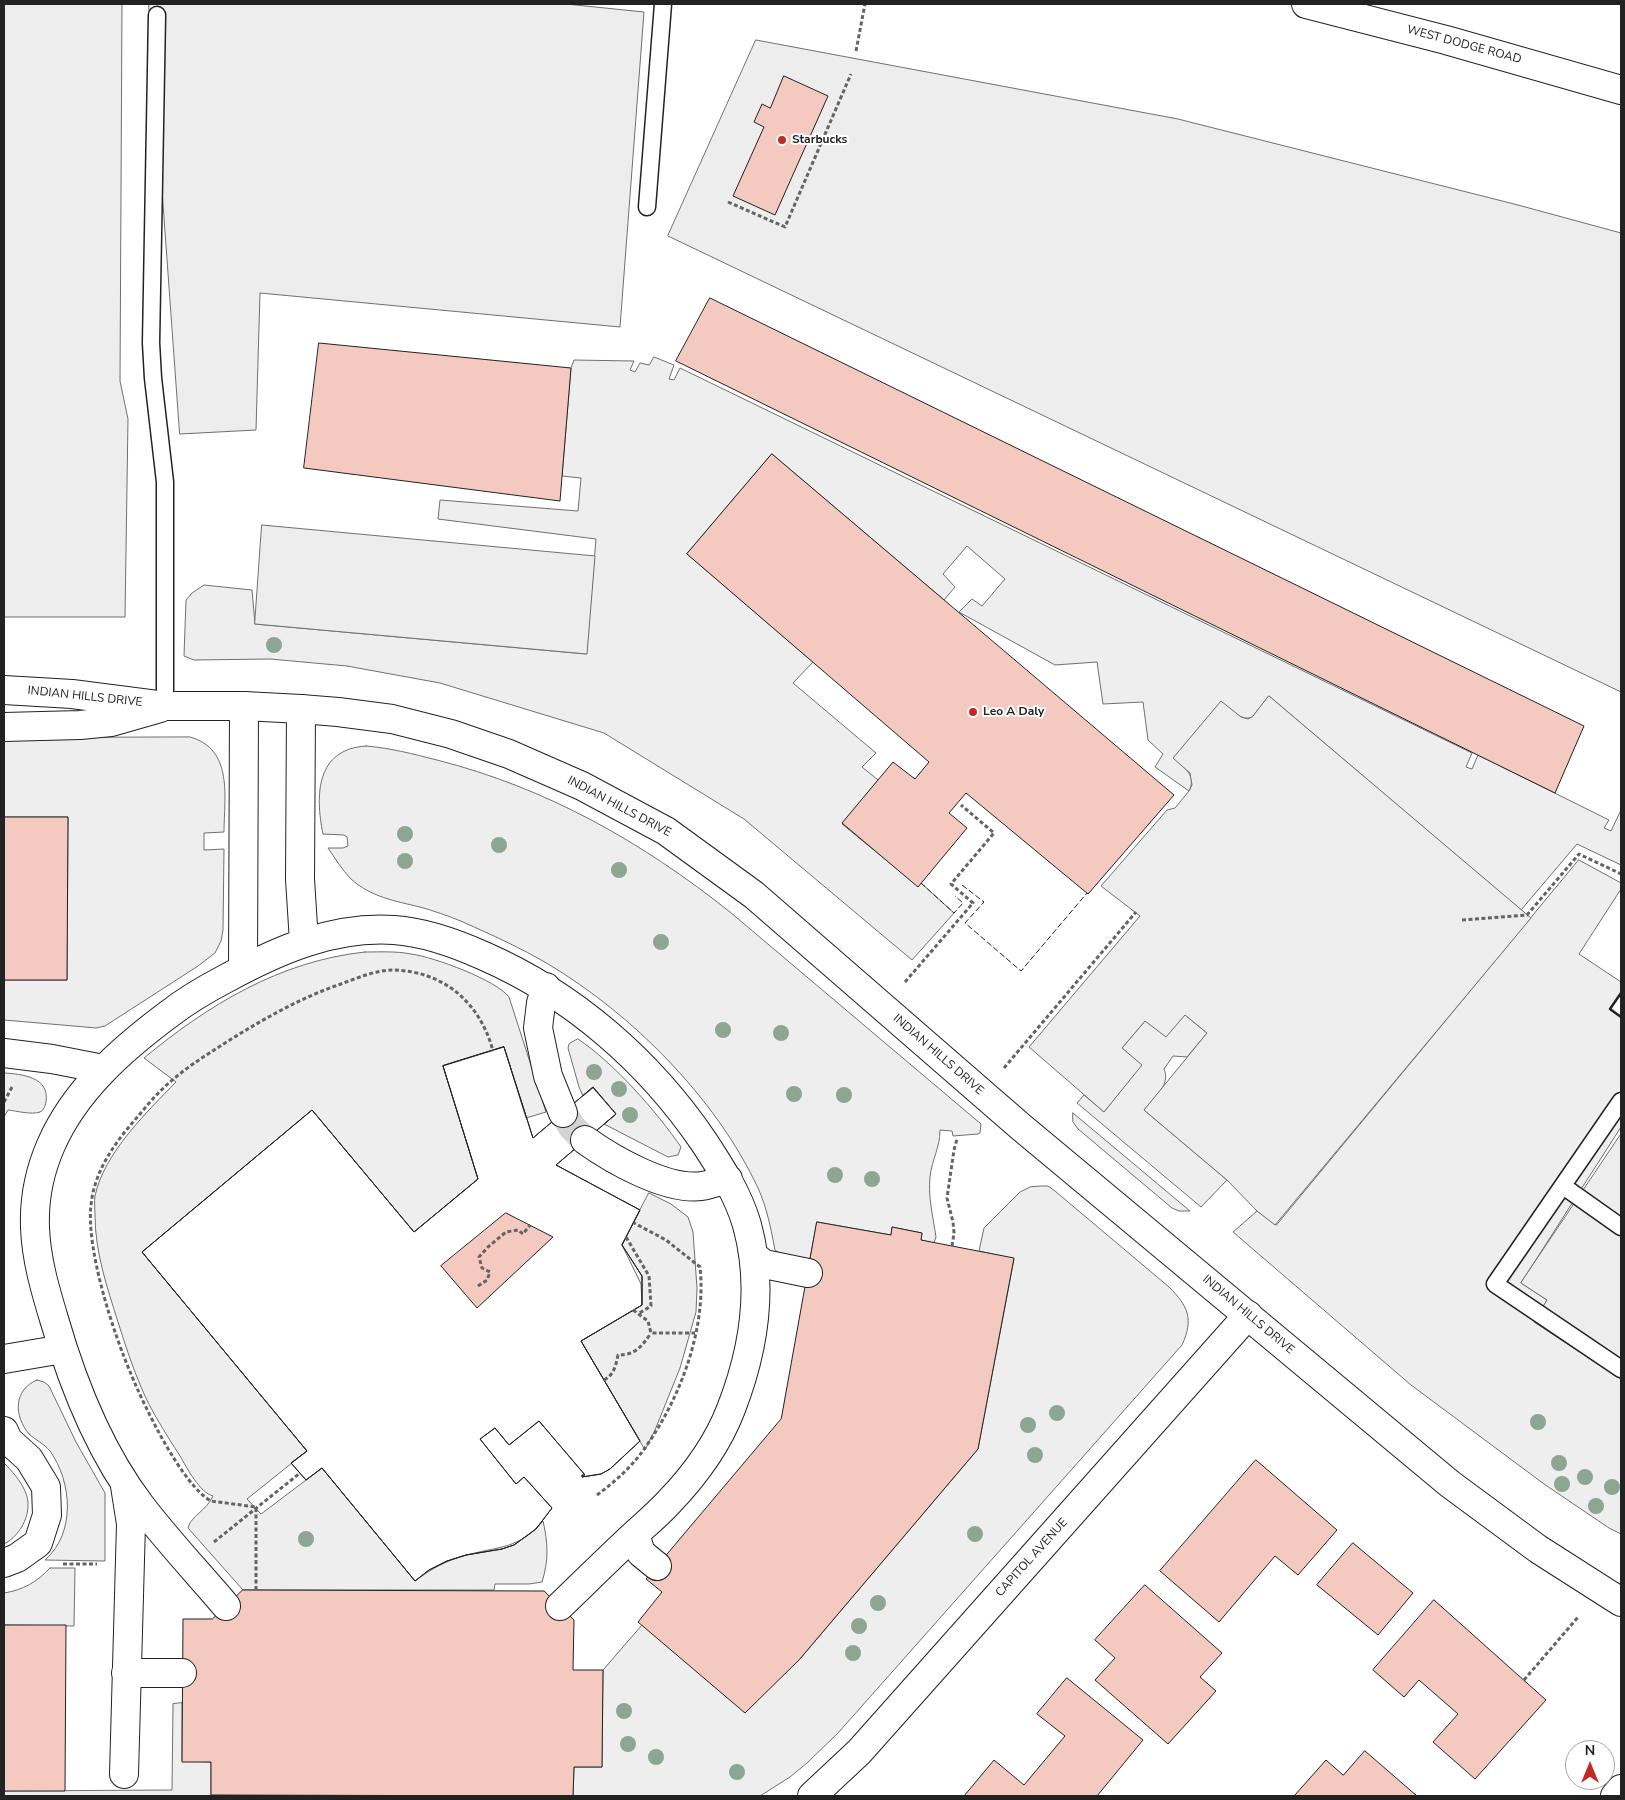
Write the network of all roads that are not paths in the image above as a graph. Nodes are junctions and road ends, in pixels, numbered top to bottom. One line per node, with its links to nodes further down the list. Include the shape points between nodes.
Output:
1 (663, 4): 5 (lane)
2 (1306, 4): 4 (main road, WEST DODGE ROAD)
3 (157, 15): 7 (lane, via 151,343 164,482)
4 (1621, 90)
5 (647, 207)
6 (4, 690): 7 (main road, INDIAN HILLS DRIVE, via 72,694)
7 (166, 706): 8 (main road, INDIAN HILLS DRIVE); 10 (main road, INDIAN HILLS DRIVE, via 112,722 80,726)
8 (244, 706): 9 (main road, INDIAN HILLS DRIVE); 12 (main road)
9 (301, 709): 11 (main road, via 300,879); 24 (main road, INDIAN HILLS DRIVE, via 392,719 480,743 582,786 666,831 754,895 1016,1122)
10 (4, 727)
11 (304, 942): 12 (main road); 13 (main road, via 356,930 407,931 469,949)
12 (243, 969): 15 (main road, via 177,1008)
13 (546, 987): 17 (main road, via 538,1028 548,1076); 19 (main road, via 603,1030 643,1067 696,1130)
14 (4, 1053): 15 (main road)
15 (103, 1069): 25 (main road, via 60,1126 48,1151 38,1186 36,1248)
16 (1621, 1101): 20 (lane)
17 (562, 1113)
18 (585, 1140): 19 (main road, via 660,1181 701,1186)
19 (728, 1179): 22 (main road, via 746,1222)
20 (1563, 1186): 21 (lane); 27 (lane, via 1495,1284)
21 (1621, 1226)
22 (753, 1255): 23 (main road, via 764,1264); 30 (main road, via 756,1297 753,1330 730,1412 718,1438 695,1472)
23 (808, 1273)
24 (1248, 1315): 33 (main road, INDIAN HILLS DRIVE, via 1450,1484 1538,1549); 40 (main road, CAPITOL AVENUE, via 866,1745)
25 (63, 1349): 26 (main road); 29 (main road, via 87,1413)
26 (4, 1359)
27 (1621, 1369)
28 (4, 1431): 31 (main road, via 8,1440 29,1459 46,1487 46,1515 38,1543 17,1558)
29 (125, 1482): 34 (main road, via 141,1507); 36 (main road, via 131,1524)
30 (635, 1534): 32 (main road, via 642,1553); 35 (main road)
31 (4, 1562)
32 (657, 1566)
33 (1621, 1602)
34 (226, 1606)
35 (560, 1606)
36 (126, 1673): 37 (main road); 38 (main road)
37 (182, 1673)
38 (124, 1774)
39 (1621, 1789): 41 (main road)
40 (812, 1796)
41 (1615, 1796)

